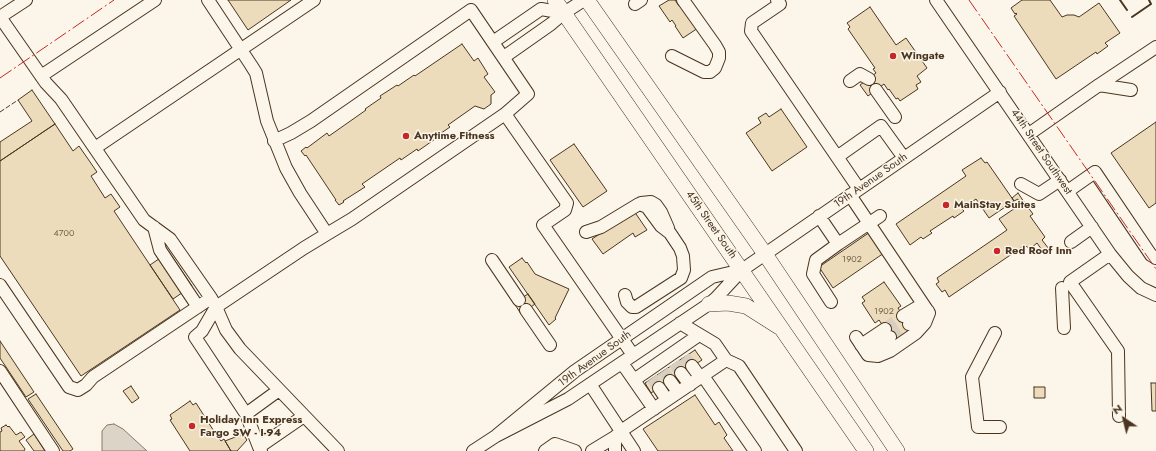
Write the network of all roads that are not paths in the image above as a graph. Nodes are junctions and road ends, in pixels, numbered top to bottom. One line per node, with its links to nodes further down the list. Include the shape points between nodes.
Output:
1 (26, 0): 14 (street)
2 (155, 0): 20 (street)
3 (208, 0): 17 (street)
4 (314, 0): 17 (street)
5 (555, 0): 13 (main road, 45th Street South)
6 (584, 0): 13 (street)
7 (587, 0): 47 (main road)
8 (683, 0): 18 (street, via 715,45 718,63 710,72 704,72)
9 (936, 0): 26 (street, 44th Street Southwest)
10 (541, 4): 13 (street); 15 (street)
11 (467, 5): 15 (street); 30 (street, via 311,121)
12 (775, 5): 32 (street, via 752,24 751,30)
13 (564, 13): 19 (street); 51 (main road, 45th Street South)
14 (0, 17): 20 (street)
15 (493, 42): 19 (street)
16 (1156, 46): 23 (street)
17 (241, 49): 30 (street, via 256,74); 31 (street)
18 (672, 56)
19 (504, 57): 27 (street, via 528,94)
20 (41, 76): 31 (street, via 61,99)
21 (869, 79): 22 (street, via 860,74)
22 (850, 81)
23 (1099, 85): 25 (street); 29 (street)
24 (876, 90): 28 (street)
25 (1131, 90)
26 (1000, 92): 29 (street, 44th Street Southwest); 33 (street, 19th Avenue South)
27 (505, 114): 44 (street); 70 (street, via 568,203 566,210 543,225)
28 (895, 117)
29 (1028, 134): 34 (street, 44th Street Southwest)
30 (274, 141): 44 (street, via 300,193)
31 (94, 148): 42 (street, via 144,220)
32 (837, 157): 33 (street, via 881,126); 37 (street)
33 (904, 158): 37 (street, 19th Avenue South)
34 (1060, 180): 35 (street, via 1038,194); 36 (street, 44th Street Southwest)
35 (1021, 184)
36 (1068, 191): 41 (street, 44th Street Southwest); 49 (street, via 1095,172 1151,255)
37 (855, 192): 38 (street, 19th Avenue South); 40 (street)
38 (819, 216): 46 (street); 47 (street, 19th Avenue South)
39 (880, 216): 40 (street)
40 (869, 223): 46 (street); 61 (street)
41 (1092, 227): 45 (street); 48 (street, 44th Street Southwest)
42 (154, 228): 58 (street, via 170,239); 60 (street, via 160,250)
43 (586, 232): 54 (street, via 601,227 639,204 647,207 680,248 684,270 681,278 636,307 627,302)
44 (327, 234): 58 (street)
45 (1071, 242)
46 (838, 244): 57 (street, via 816,260 813,274)
47 (765, 254): 51 (street, 19th Avenue South); 105 (main road)
48 (1110, 254): 55 (street, 44th Street Southwest, via 1141,288); 89 (street, via 1070,282 1118,351)
49 (1156, 258)
50 (492, 260): 56 (street)
51 (742, 270): 59 (street, 19th Avenue South); 66 (main road, 45th Street South); 70 (street, 19th Avenue South, via 712,277)
52 (0, 285): 60 (street, via 69,387 78,390 93,377)
53 (1062, 288): 65 (street)
54 (625, 295)
55 (1156, 295)
56 (519, 300)
57 (831, 302)
58 (214, 303): 60 (street); 83 (street, via 226,330 240,350); 87 (street, via 202,331 195,337)
59 (709, 304): 64 (street, 19th Avenue South); 66 (main road, via 728,303 746,306)
60 (198, 307)
61 (926, 307): 63 (street); 67 (street, via 929,312 925,324 916,333 890,351 878,356 868,356 861,345)
62 (526, 310): 71 (street)
63 (906, 320)
64 (680, 323): 69 (street); 72 (street, 19th Avenue South)
65 (1064, 328)
66 (784, 330): 104 (main road, 45th Street South)
67 (887, 333)
68 (995, 333): 90 (street, via 972,377 978,427)
69 (699, 335): 73 (street, via 715,344); 74 (street)
70 (621, 339): 72 (street); 92 (street, 19th Avenue South, via 575,371)
71 (550, 345)
72 (633, 355): 75 (street, 19th Avenue South)
73 (726, 360): 78 (street); 103 (street, via 739,366)
74 (680, 361): 77 (street); 78 (street); 82 (street)
75 (622, 362): 80 (street); 81 (street, 19th Avenue South)
76 (0, 371): 94 (street)
77 (664, 372): 79 (street); 84 (street)
78 (701, 376): 82 (street); 102 (street)
79 (653, 379): 80 (street); 85 (street)
80 (634, 380): 86 (street)
81 (590, 384): 91 (street); 92 (street, 19th Avenue South, via 568,399)
82 (690, 385): 84 (street)
83 (279, 390): 87 (street); 88 (street)
84 (678, 392): 85 (street)
85 (667, 400): 86 (street)
86 (654, 409): 91 (street)
87 (246, 414): 93 (street)
88 (304, 416): 93 (street); 95 (street)
89 (1119, 416)
90 (1000, 427)
91 (618, 434): 99 (street); 100 (street); 101 (street)
92 (496, 436): 96 (street, 19th Avenue South)
93 (260, 449)
94 (53, 451)
95 (338, 451)
96 (473, 451)
97 (545, 451): 98 (street, via 555,444)
98 (575, 451)
99 (592, 451)
100 (616, 451)
101 (634, 451)
102 (754, 451)
103 (796, 451)
104 (866, 451)
105 (897, 451)

